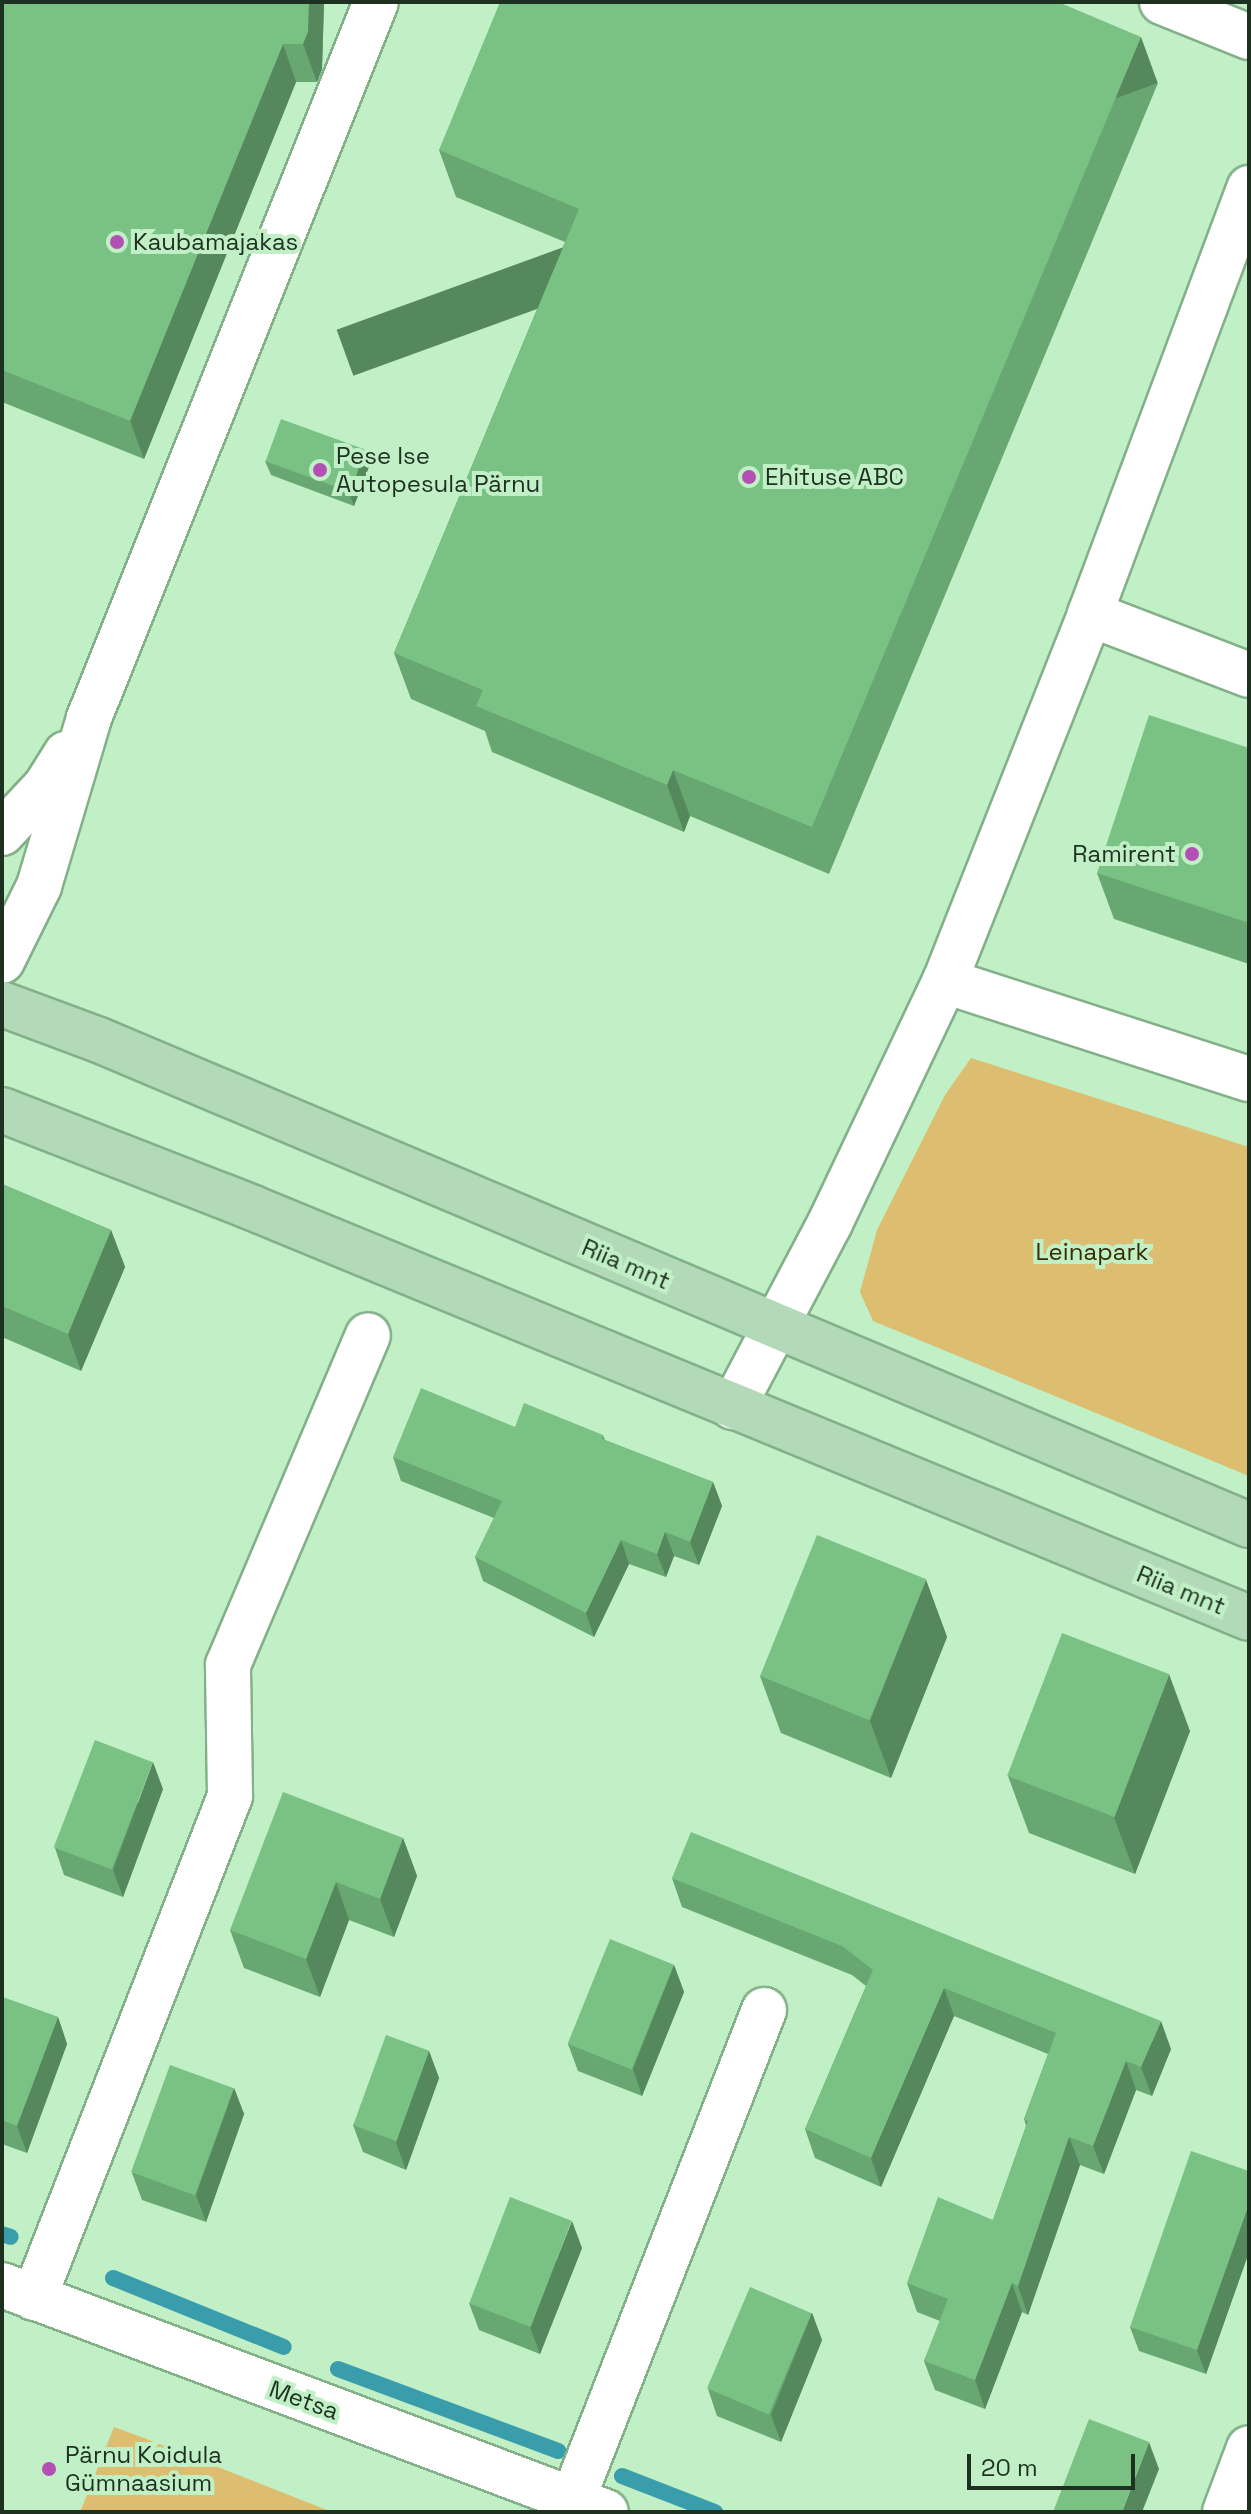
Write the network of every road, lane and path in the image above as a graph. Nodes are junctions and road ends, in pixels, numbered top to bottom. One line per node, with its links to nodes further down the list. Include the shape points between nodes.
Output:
1 (376, 2): 7 (street)
2 (1162, 2): 3 (street)
3 (1226, 20)
4 (1249, 188): 5 (street)
5 (1090, 614): 6 (street); 10 (street)
6 (1249, 675)
7 (89, 718): 8 (street, via 46,786); 9 (street, via 39,886)
8 (2, 833)
9 (2, 961)
10 (945, 981): 12 (street); 14 (street, via 830,1223)
11 (2, 1004): 14 (main road, Riia mnt, via 99,1040)
12 (1249, 1079)
13 (2, 1110): 16 (main road, Riia mnt)
14 (774, 1327): 16 (street); 17 (main road, Riia mnt)
15 (368, 1335): 20 (street, via 228,1665 230,1796)
16 (733, 1407): 18 (main road, Riia mnt)
17 (1249, 1525)
18 (1249, 1618)
19 (764, 2010): 22 (street)
20 (18, 2292): 22 (street, Metsa)
21 (1249, 2448): 23 (street)
22 (590, 2506)
23 (1225, 2512)

